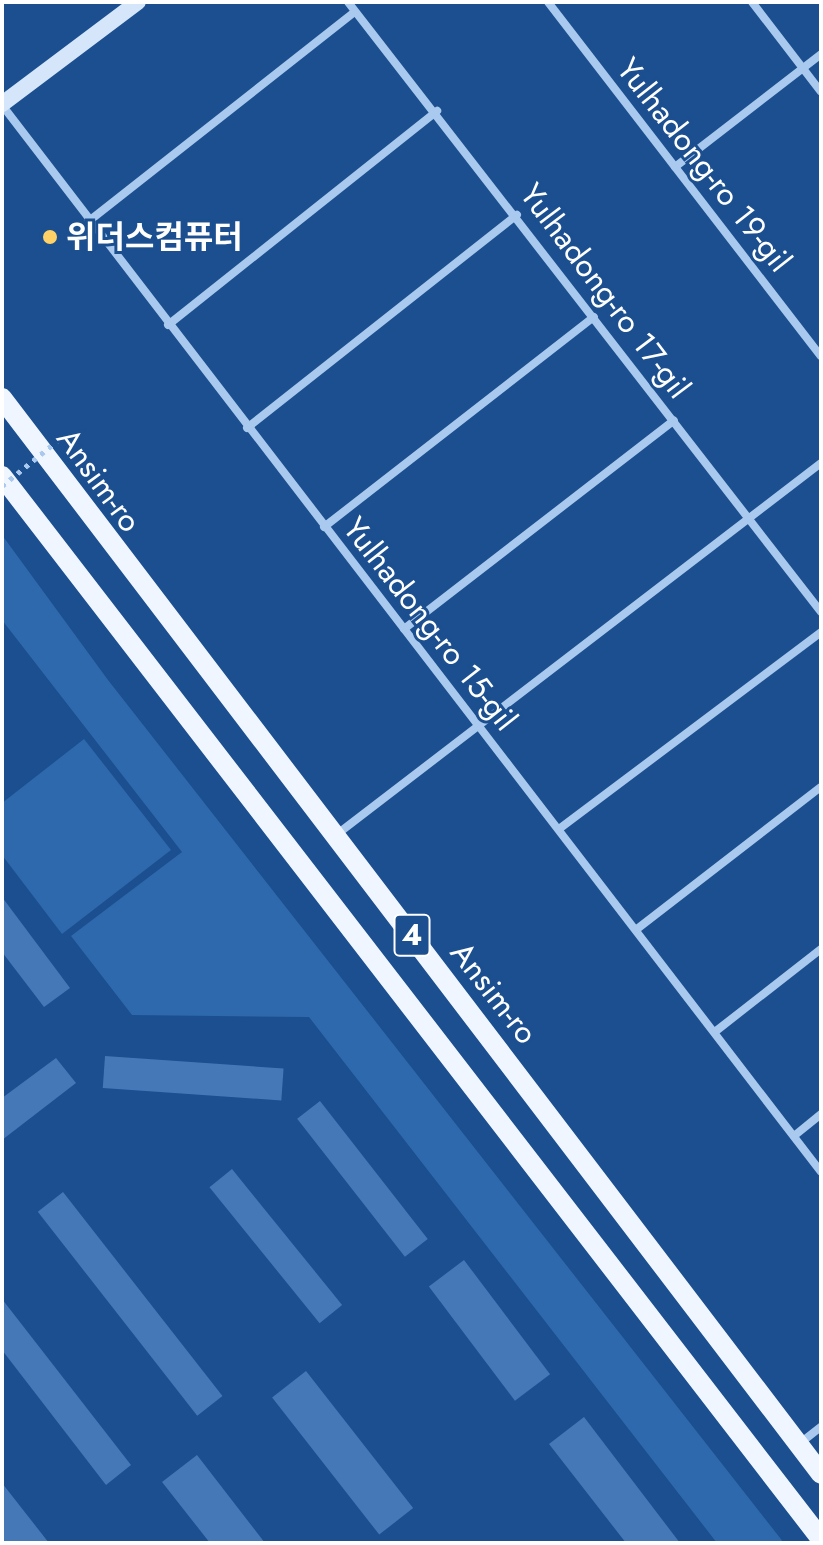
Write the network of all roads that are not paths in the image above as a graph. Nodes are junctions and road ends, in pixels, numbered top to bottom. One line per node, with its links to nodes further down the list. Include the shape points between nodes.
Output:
1 (138, 2): 9 (street)
2 (348, 2): 5 (street, Yulhadong-ro 17-gil)
3 (548, 2): 11 (street, Yulhadong-ro 19-gil)
4 (752, 2): 7 (street)
5 (355, 12): 10 (street, Yulhadong-ro 17-gil); 13 (street)
6 (821, 54): 7 (street)
7 (803, 68): 8 (street); 11 (street)
8 (821, 92)
9 (2, 104): 13 (street, Yulhadong-ro 15-gil)
10 (437, 111): 12 (street, Yulhadong-ro 17-gil); 15 (street)
11 (675, 167): 16 (street, Yulhadong-ro 19-gil)
12 (517, 215): 14 (street, Yulhadong-ro 17-gil); 19 (street)
13 (89, 221): 15 (street, Yulhadong-ro 15-gil)
14 (594, 317): 18 (street, Yulhadong-ro 17-gil); 23 (street)
15 (168, 325): 19 (street, Yulhadong-ro 15-gil)
16 (821, 356)
17 (2, 398): 30 (main road, Ansim-ro / 4)
18 (674, 420): 22 (street, Yulhadong-ro 17-gil); 25 (street)
19 (247, 428): 23 (street, Yulhadong-ro 15-gil)
20 (821, 463): 22 (street)
21 (2, 476): 40 (main road, 4)
22 (748, 517): 24 (street, Yulhadong-ro 17-gil); 27 (street)
23 (324, 527): 25 (street, Yulhadong-ro 15-gil)
24 (821, 612)
25 (404, 629): 27 (street, Yulhadong-ro 15-gil)
26 (821, 632): 29 (street)
27 (480, 726): 29 (street, Yulhadong-ro 15-gil); 30 (street)
28 (821, 787): 31 (street)
29 (559, 829): 31 (street, Yulhadong-ro 15-gil)
30 (336, 836): 38 (main road, Ansim-ro / 4)
31 (637, 929): 33 (street, Yulhadong-ro 15-gil)
32 (821, 949): 33 (street)
33 (716, 1031): 35 (street, Yulhadong-ro 15-gil)
34 (821, 1114): 35 (street)
35 (794, 1136): 36 (street, Yulhadong-ro 15-gil)
36 (821, 1172)
37 (821, 1427): 38 (street)
38 (799, 1444): 39 (main road, Ansim-ro / 4)
39 (821, 1474)
40 (821, 1539)

